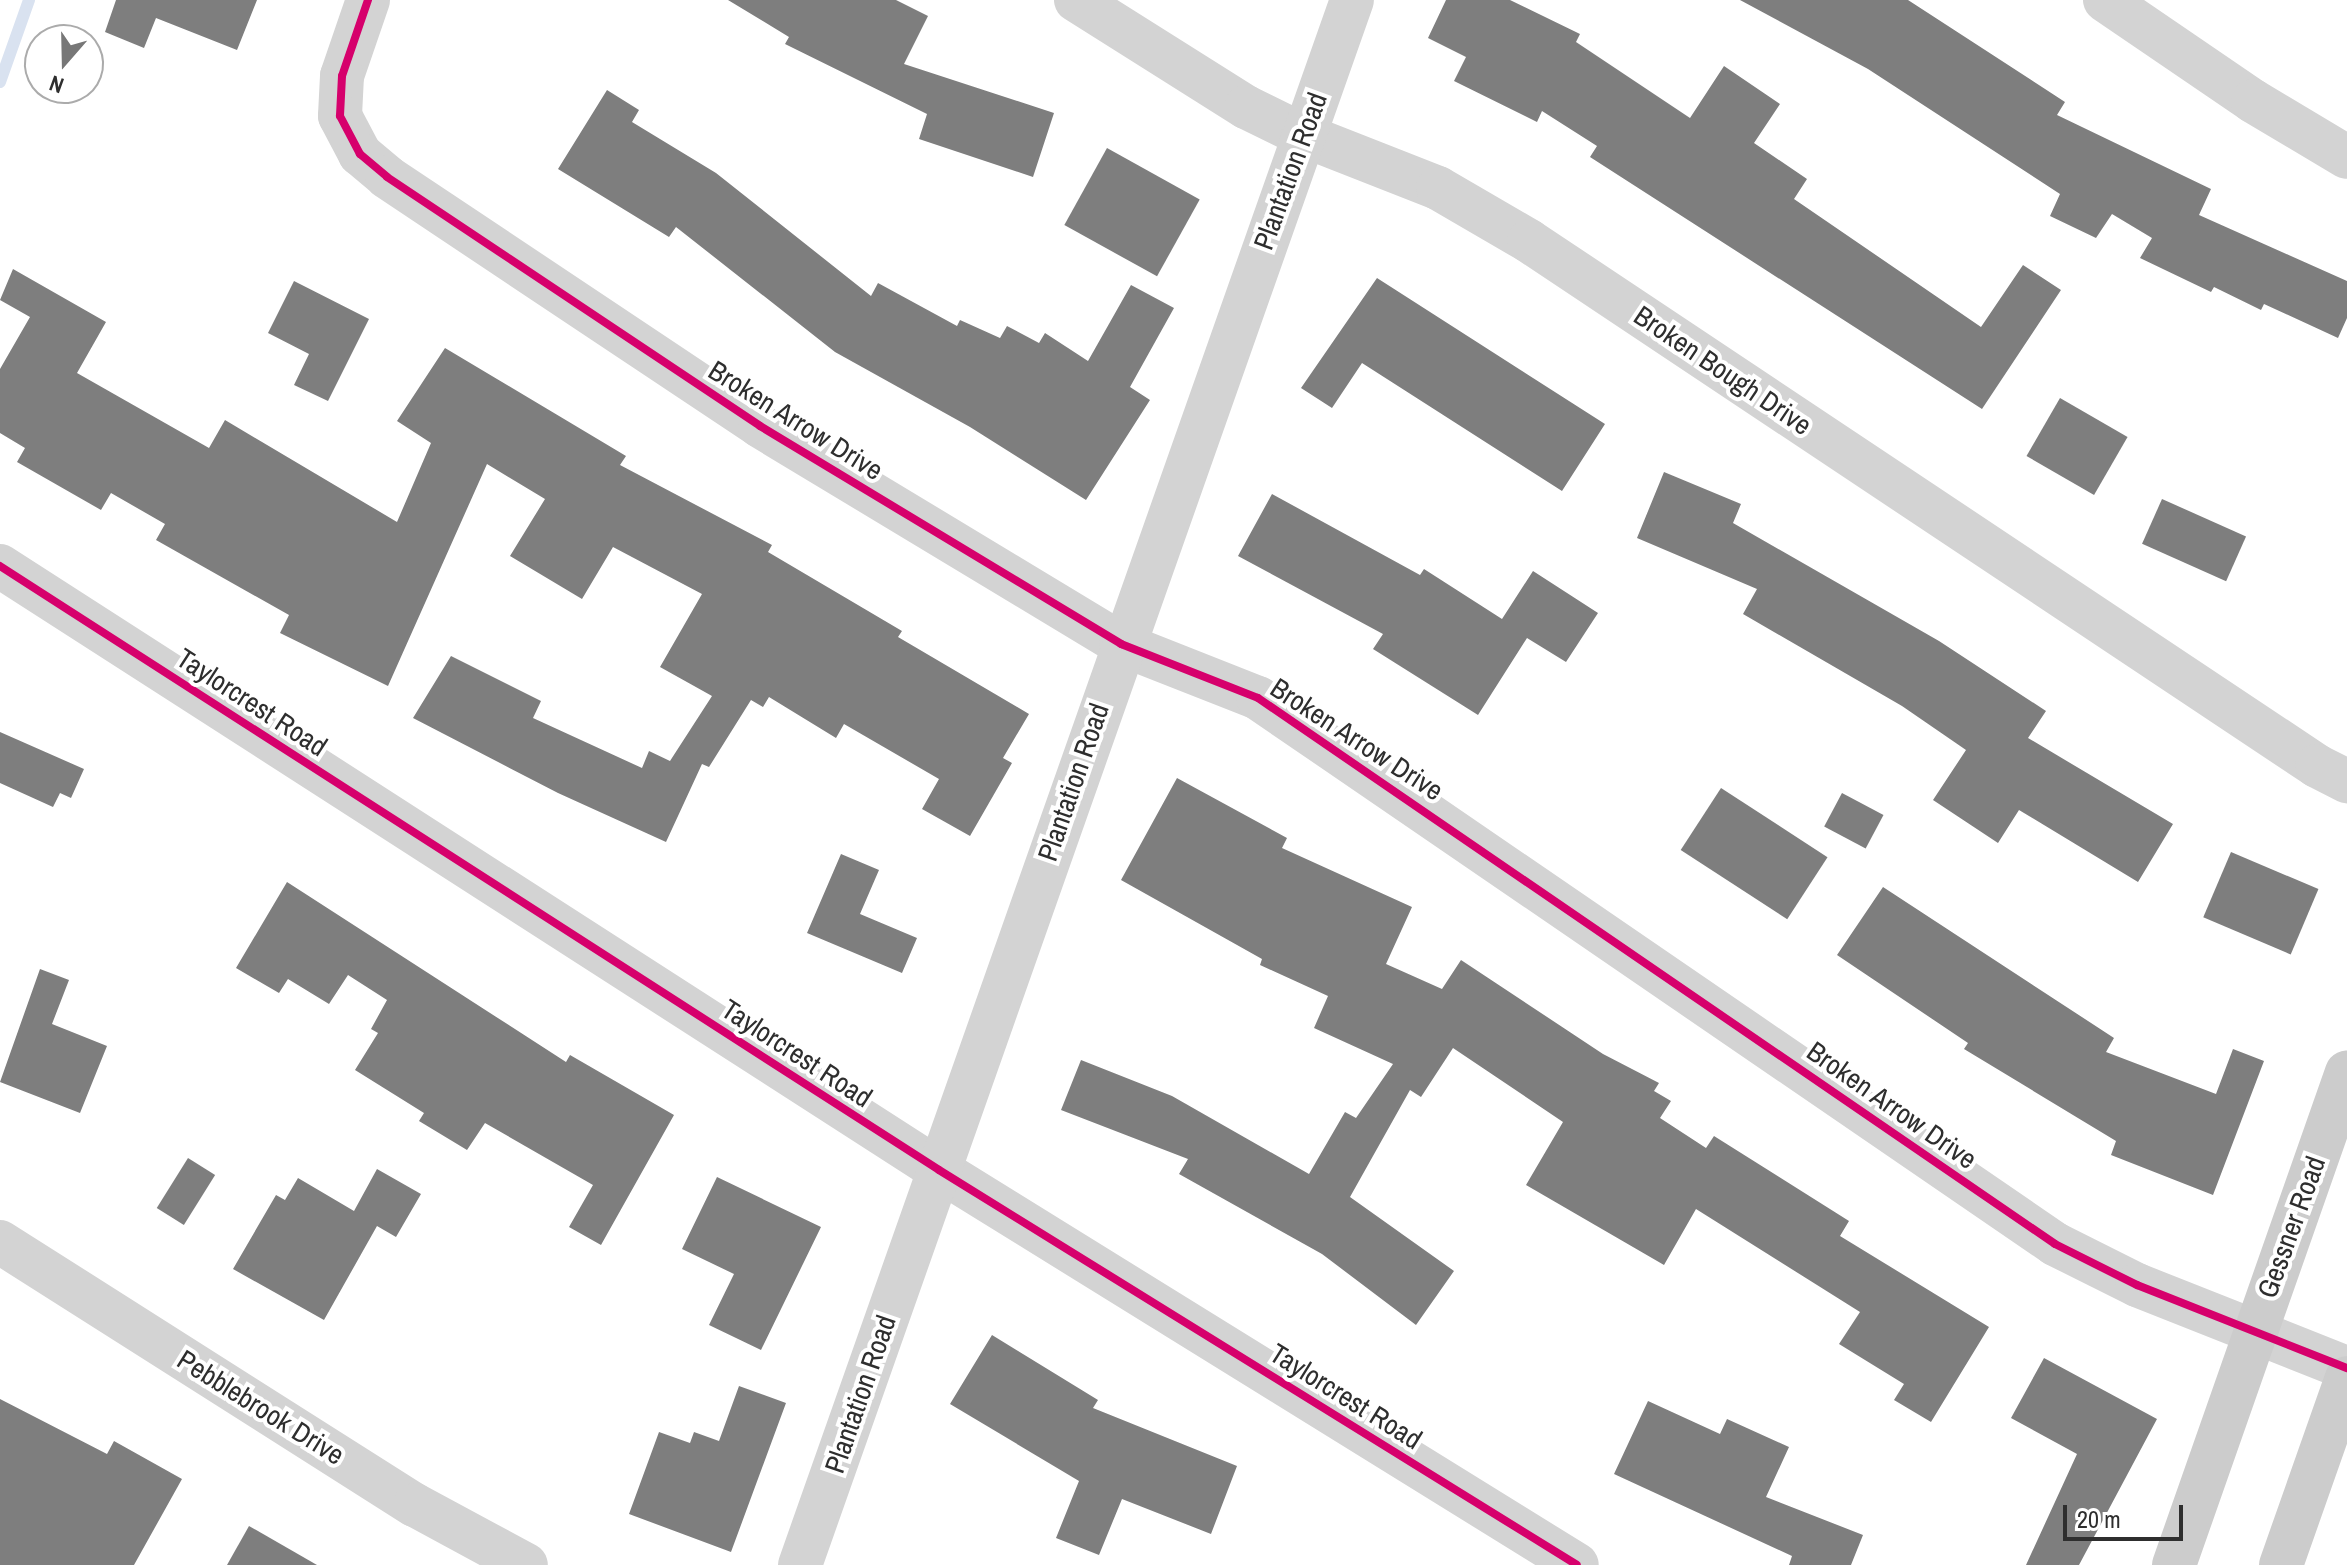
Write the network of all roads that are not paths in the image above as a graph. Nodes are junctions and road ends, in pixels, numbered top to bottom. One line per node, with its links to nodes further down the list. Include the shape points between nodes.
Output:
1 (368, 0): 8 (street, Broken Arrow Drive, via 342,76 340,116 360,154 760,426)
2 (1076, 0): 5 (street, Broken Bough Drive, via 1246,107)
3 (1352, 0): 5 (street, Plantation Road)
4 (2105, 0): 6 (street, via 2253,101)
5 (1303, 135): 8 (street, Plantation Road); 9 (street, Broken Bough Drive, via 1438,188 1529,241 2317,766)
6 (2347, 157)
7 (0, 566): 11 (street, Taylorcrest Road)
8 (1121, 644): 11 (street, Plantation Road); 13 (street, Broken Arrow Drive, via 1258,698 2055,1244)
9 (2347, 781)
10 (2347, 1072): 13 (main road, Gessner Road)
11 (939, 1170): 17 (street, Plantation Road); 18 (street, Taylorcrest Road)
12 (0, 1242): 16 (street, Pebblebrook Drive, via 415,1505)
13 (2253, 1333): 14 (street, Broken Arrow Drive); 19 (main road, Gessner Road)
14 (2347, 1368)
15 (2347, 1378): 20 (main road)
16 (526, 1565)
17 (800, 1565)
18 (1577, 1565)
19 (2174, 1565)
20 (2281, 1565)

